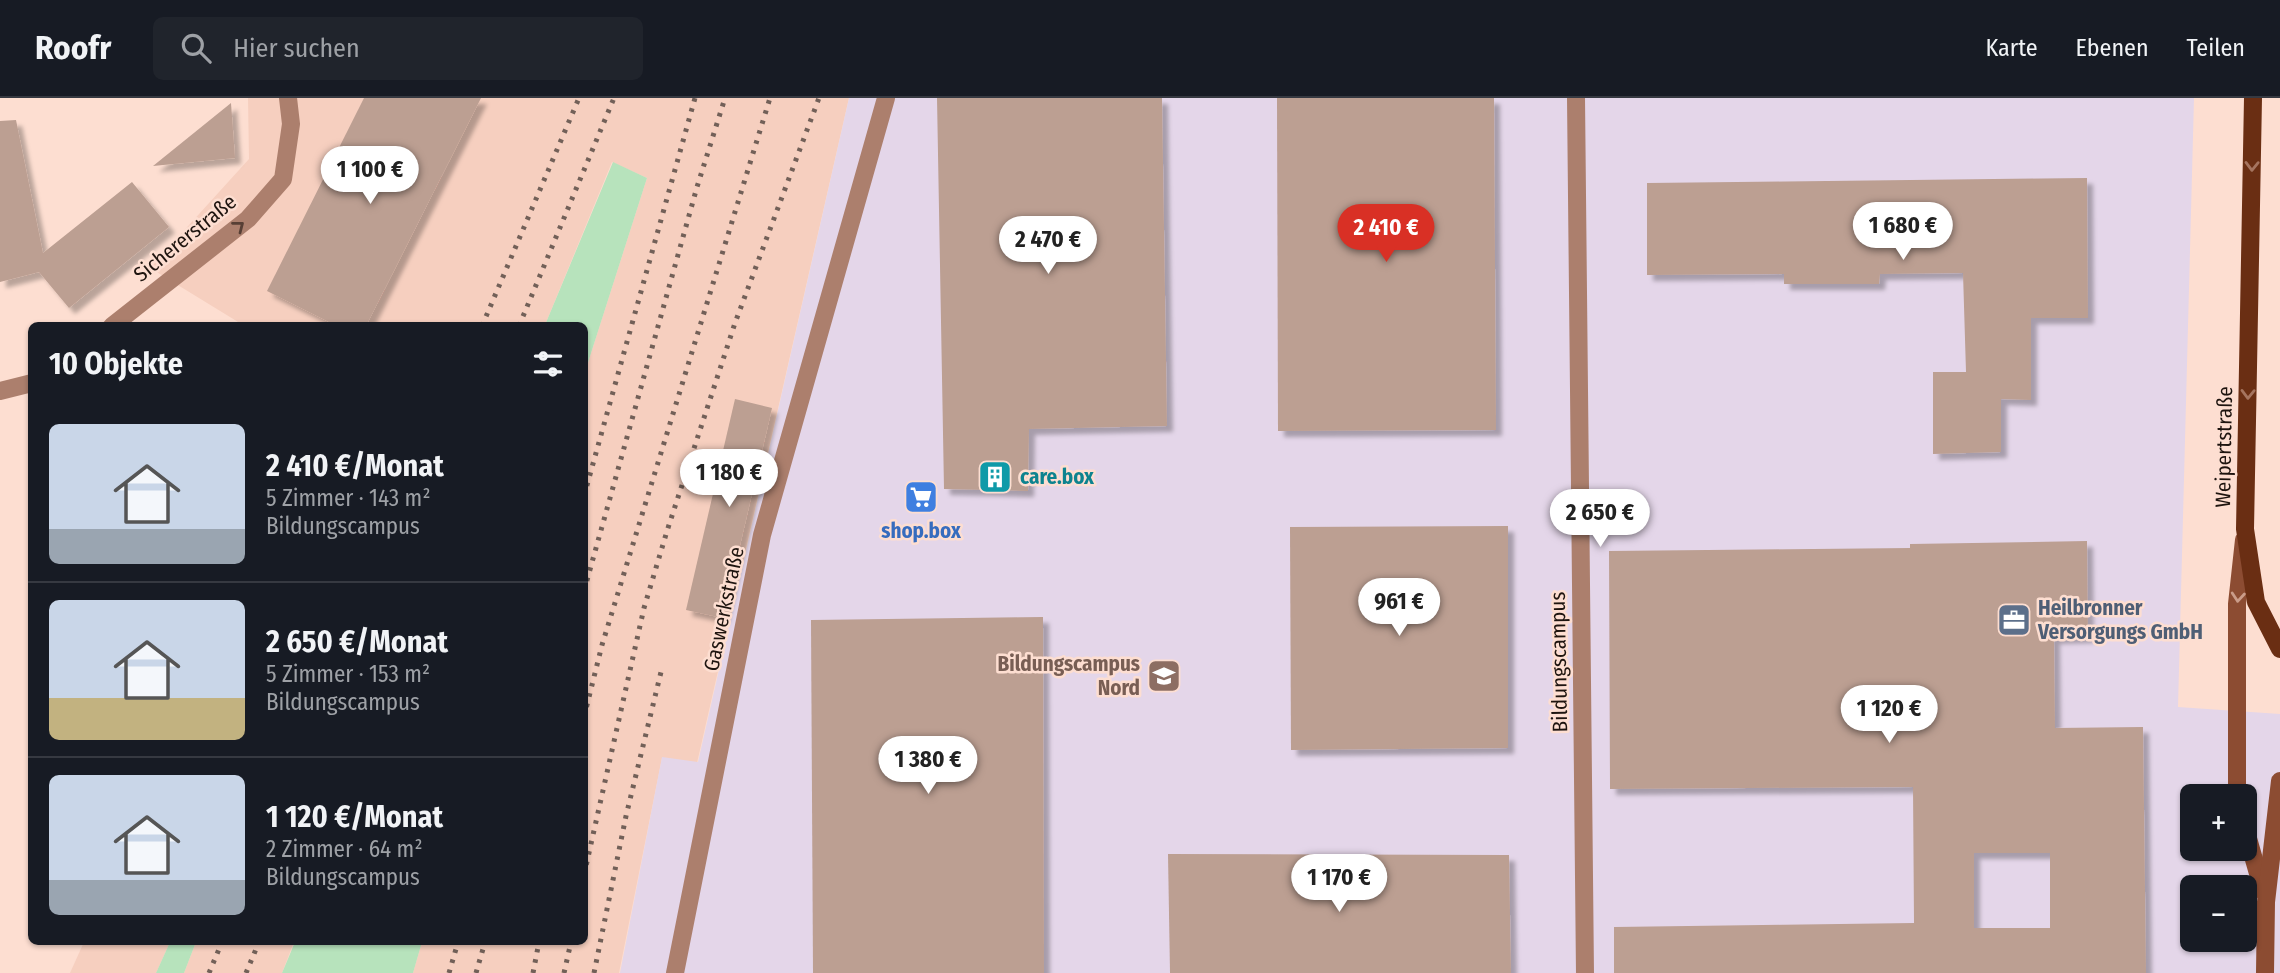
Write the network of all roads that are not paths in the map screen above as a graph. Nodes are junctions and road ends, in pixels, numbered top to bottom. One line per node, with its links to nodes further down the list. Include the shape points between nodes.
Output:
1 (288, 98): 5 (street, Sichererstraße, one-way to 1, via 248,219 283,179 291,124)
2 (886, 98): 14 (street, Gaswerkstraße, via 762,535)
3 (1576, 98): 15 (street, Bildungscampus)
4 (2253, 98): 8 (main road, Weipertstraße, one-way to 8)
5 (117, 322)
6 (28, 384): 7 (street)
7 (0, 391)
8 (2245, 529): 9 (main road, via 2256,602); 11 (main road, Weipertstraße, one-way to 11, via 2237,604)
9 (2280, 649)
10 (2280, 781): 13 (main road)
11 (2237, 784)
12 (2254, 861): 13 (main road)
13 (2266, 902): 16 (main road)
14 (675, 973)
15 (1585, 973)
16 (2265, 973)

